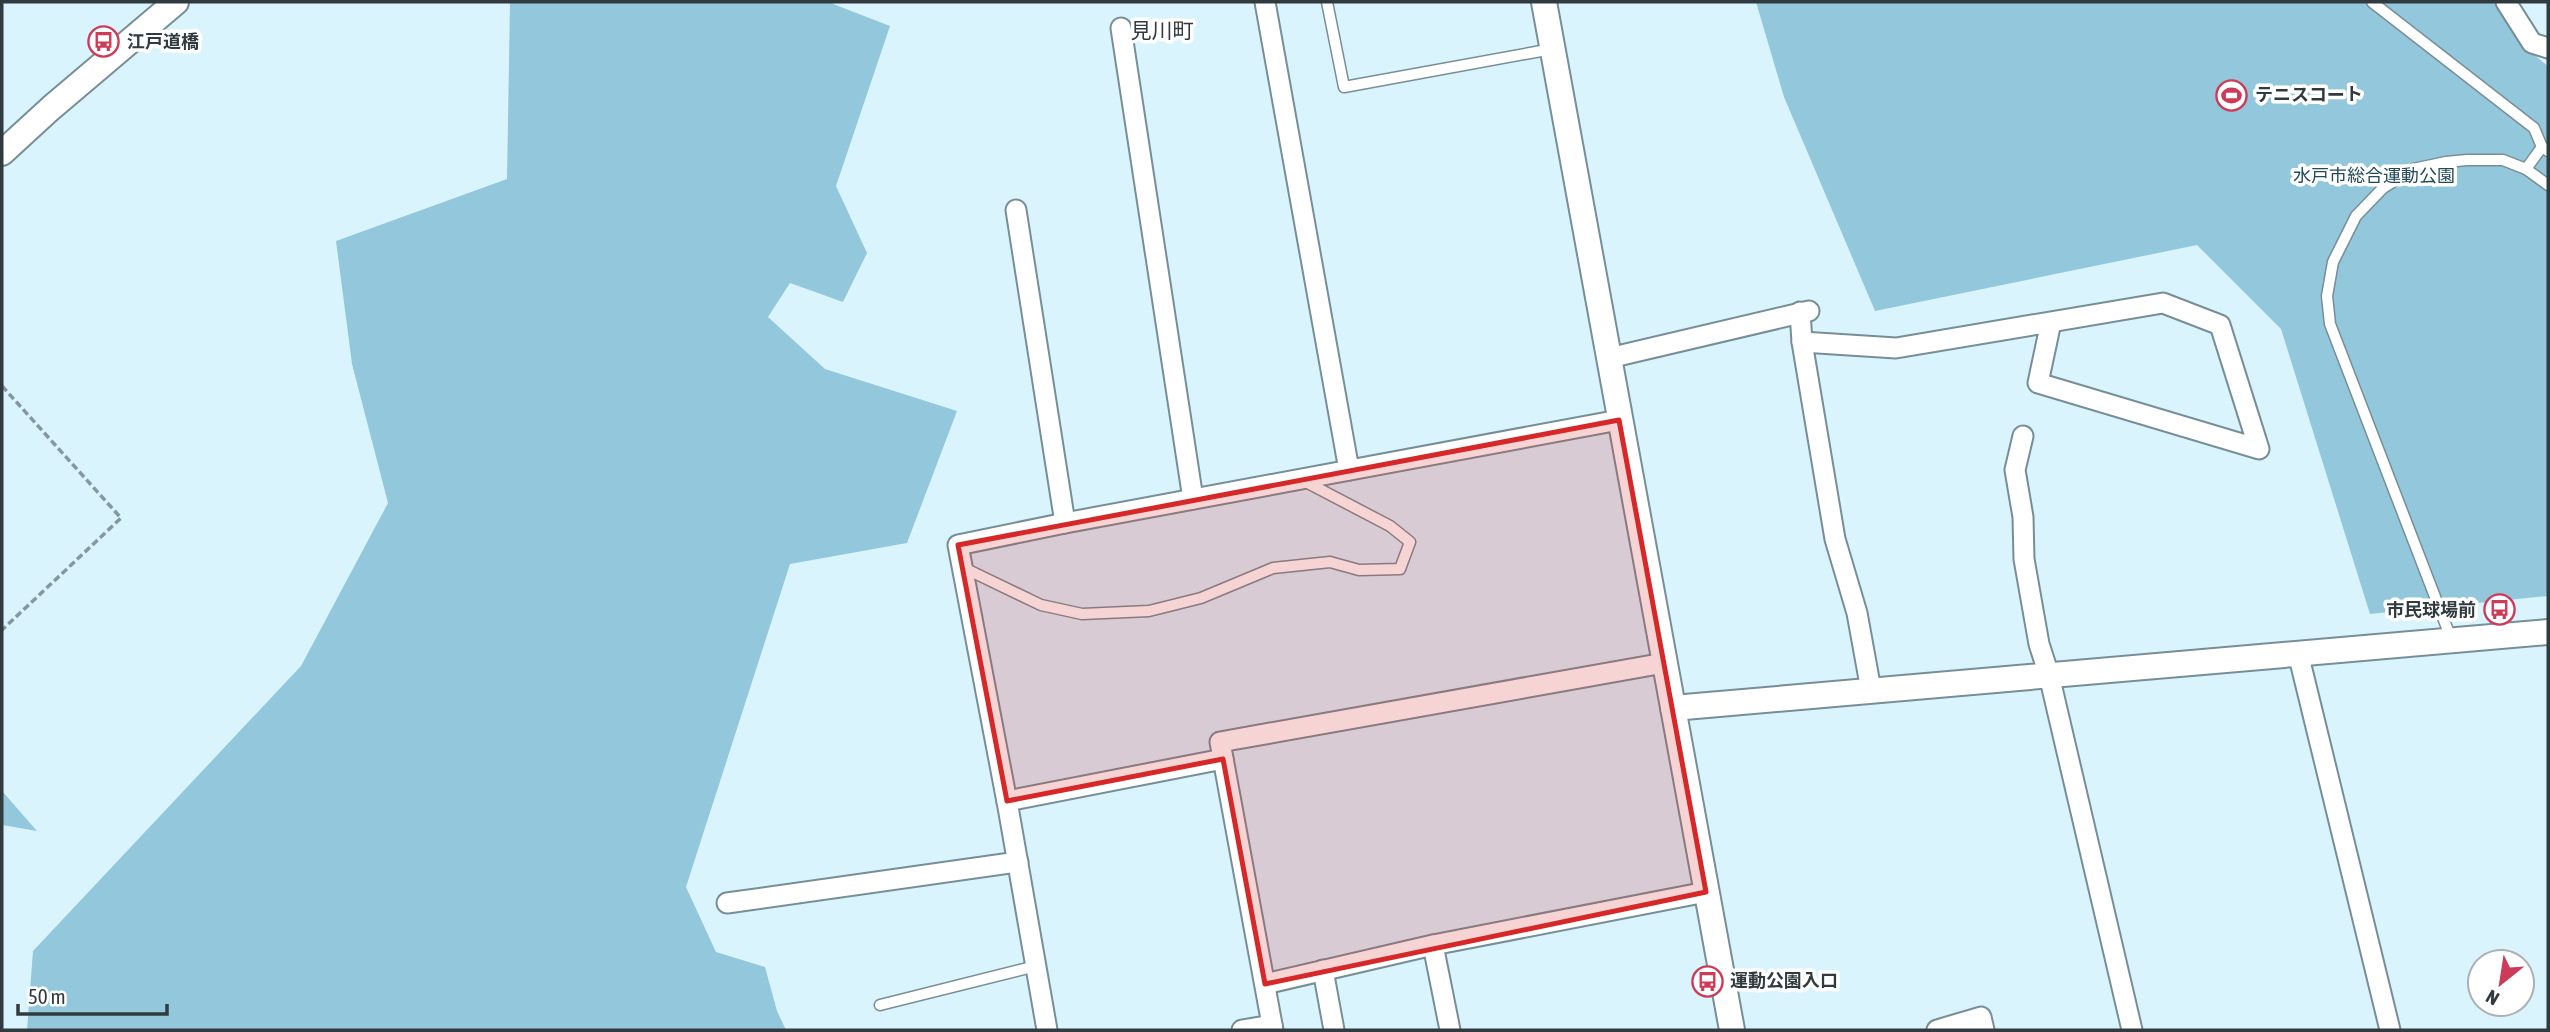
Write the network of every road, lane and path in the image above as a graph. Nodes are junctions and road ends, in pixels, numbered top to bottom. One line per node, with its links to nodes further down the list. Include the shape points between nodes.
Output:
1 (176, 2): 11 (street)
2 (1265, 2): 21 (street)
3 (1327, 2): 9 (lane, via 1344,88)
4 (1544, 2): 9 (street)
5 (2372, 2): 10 (lane, via 2534,128)
6 (2506, 2): 8 (street, via 2532,43)
7 (1121, 28): 23 (street)
8 (2548, 48)
9 (1553, 49): 17 (street)
10 (2545, 149): 12 (lane)
11 (2, 153)
12 (2526, 169): 13 (lane); 28 (lane, via 2503,160 2446,162 2413,169 2382,188 2356,216 2333,262 2327,296 2339,351)
13 (2548, 186)
14 (1016, 210): 24 (street)
15 (2051, 322): 15 (street, via 2163,303 2220,325 2259,449 2038,383); 16 (street, via 1896,348)
16 (1802, 342): 17 (street, via 1805,311); 32 (street, via 1835,539 1857,613)
17 (1609, 358): 19 (street)
18 (2, 386): 26 (path, via 121,518)
19 (1619, 420): 21 (street); 30 (street)
20 (2023, 436): 31 (street, via 2015,470 2024,559)
21 (1349, 470): 22 (street)
22 (1301, 480): 23 (street); 25 (lane, via 1390,526 1410,542 1400,569 1359,570 1330,562 1273,568 1201,598 1149,611 1082,614 1041,605)
23 (1193, 499): 24 (street)
24 (1065, 523): 25 (street, via 958,545)
25 (962, 566): 35 (street)
26 (2, 630)
27 (2548, 632): 28 (street)
28 (2453, 641): 29 (street)
29 (2298, 653): 31 (street); 53 (street)
30 (1664, 663): 33 (street); 34 (street, via 1220,743)
31 (2049, 675): 32 (street); 52 (street)
32 (1871, 690): 33 (street)
33 (1673, 708): 37 (street)
34 (1223, 760): 35 (street); 42 (street)
35 (1007, 801): 36 (street)
36 (1018, 862): 38 (street); 40 (street)
37 (1706, 892): 39 (street); 49 (street)
38 (727, 903)
39 (1433, 945): 41 (street); 48 (street)
40 (1036, 966): 43 (lane); 45 (street)
41 (1323, 970): 42 (street); 47 (street)
42 (1265, 984): 44 (street)
43 (880, 1005)
44 (1273, 1028): 46 (street)
45 (1047, 1030)
46 (1242, 1030)
47 (1334, 1030)
48 (1450, 1030)
49 (1732, 1030)
50 (1937, 1030): 51 (street, via 1981,1017)
51 (1984, 1030)
52 (2132, 1030)
53 (2390, 1030)

